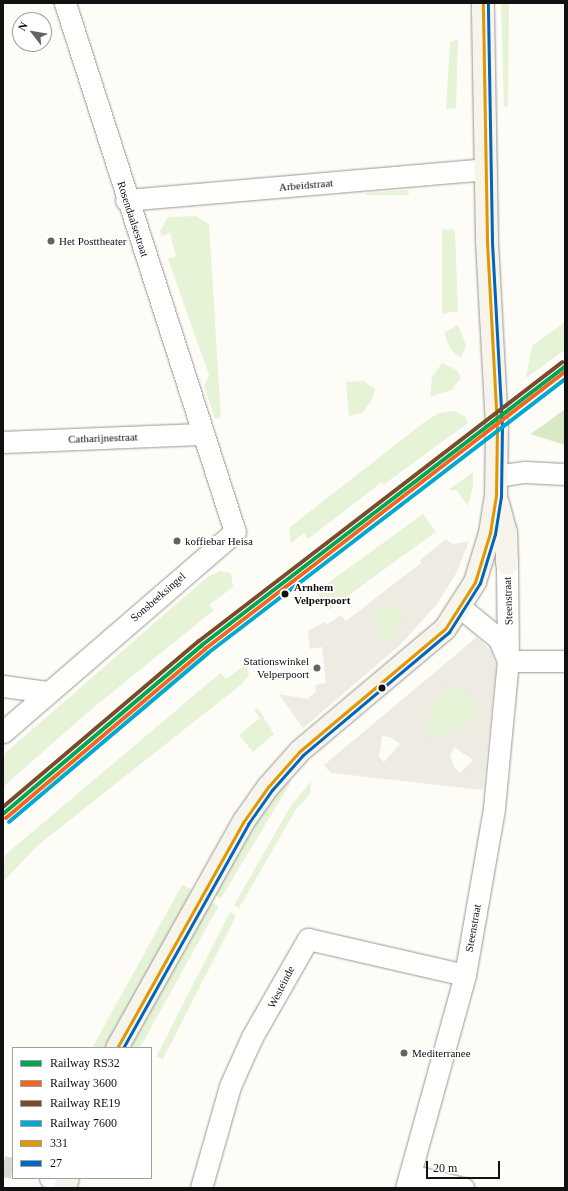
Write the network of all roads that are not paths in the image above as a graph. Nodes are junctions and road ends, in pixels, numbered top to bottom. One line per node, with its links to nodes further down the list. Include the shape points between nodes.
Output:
1 (65, 3): 4 (street, Rosendaalsestraat)
2 (483, 3): 3 (main road)
3 (486, 169): 4 (street, Arbeidstraat); 8 (main road, via 497,427)
4 (126, 200): 5 (street, Rosendaalsestraat)
5 (202, 434): 6 (street, Catharijnestraat); 14 (street, Sonsbeeksingel, via 235,532)
6 (3, 442)
7 (565, 474): 8 (street, via 525,472)
8 (496, 486): 9 (main road, via 506,532); 10 (main road, via 482,560)
9 (507, 564): 11 (street, Steenstraat)
10 (461, 608): 11 (street, Steenstraat, via 499,639); 17 (main road, via 445,629 300,751 268,787 244,821)
11 (508, 661): 12 (street); 16 (street, Steenstraat, via 494,808)
12 (565, 661)
13 (3, 686): 14 (street)
14 (47, 692): 15 (street, Sonsbeeksingel)
15 (3, 732)
16 (465, 975): 18 (street, Steenstraat); 19 (street, Westeinde, via 308,938 252,1037 230,1086)
17 (118, 1047)
18 (408, 1182): 20 (street)
19 (201, 1188)
20 (463, 1188)

